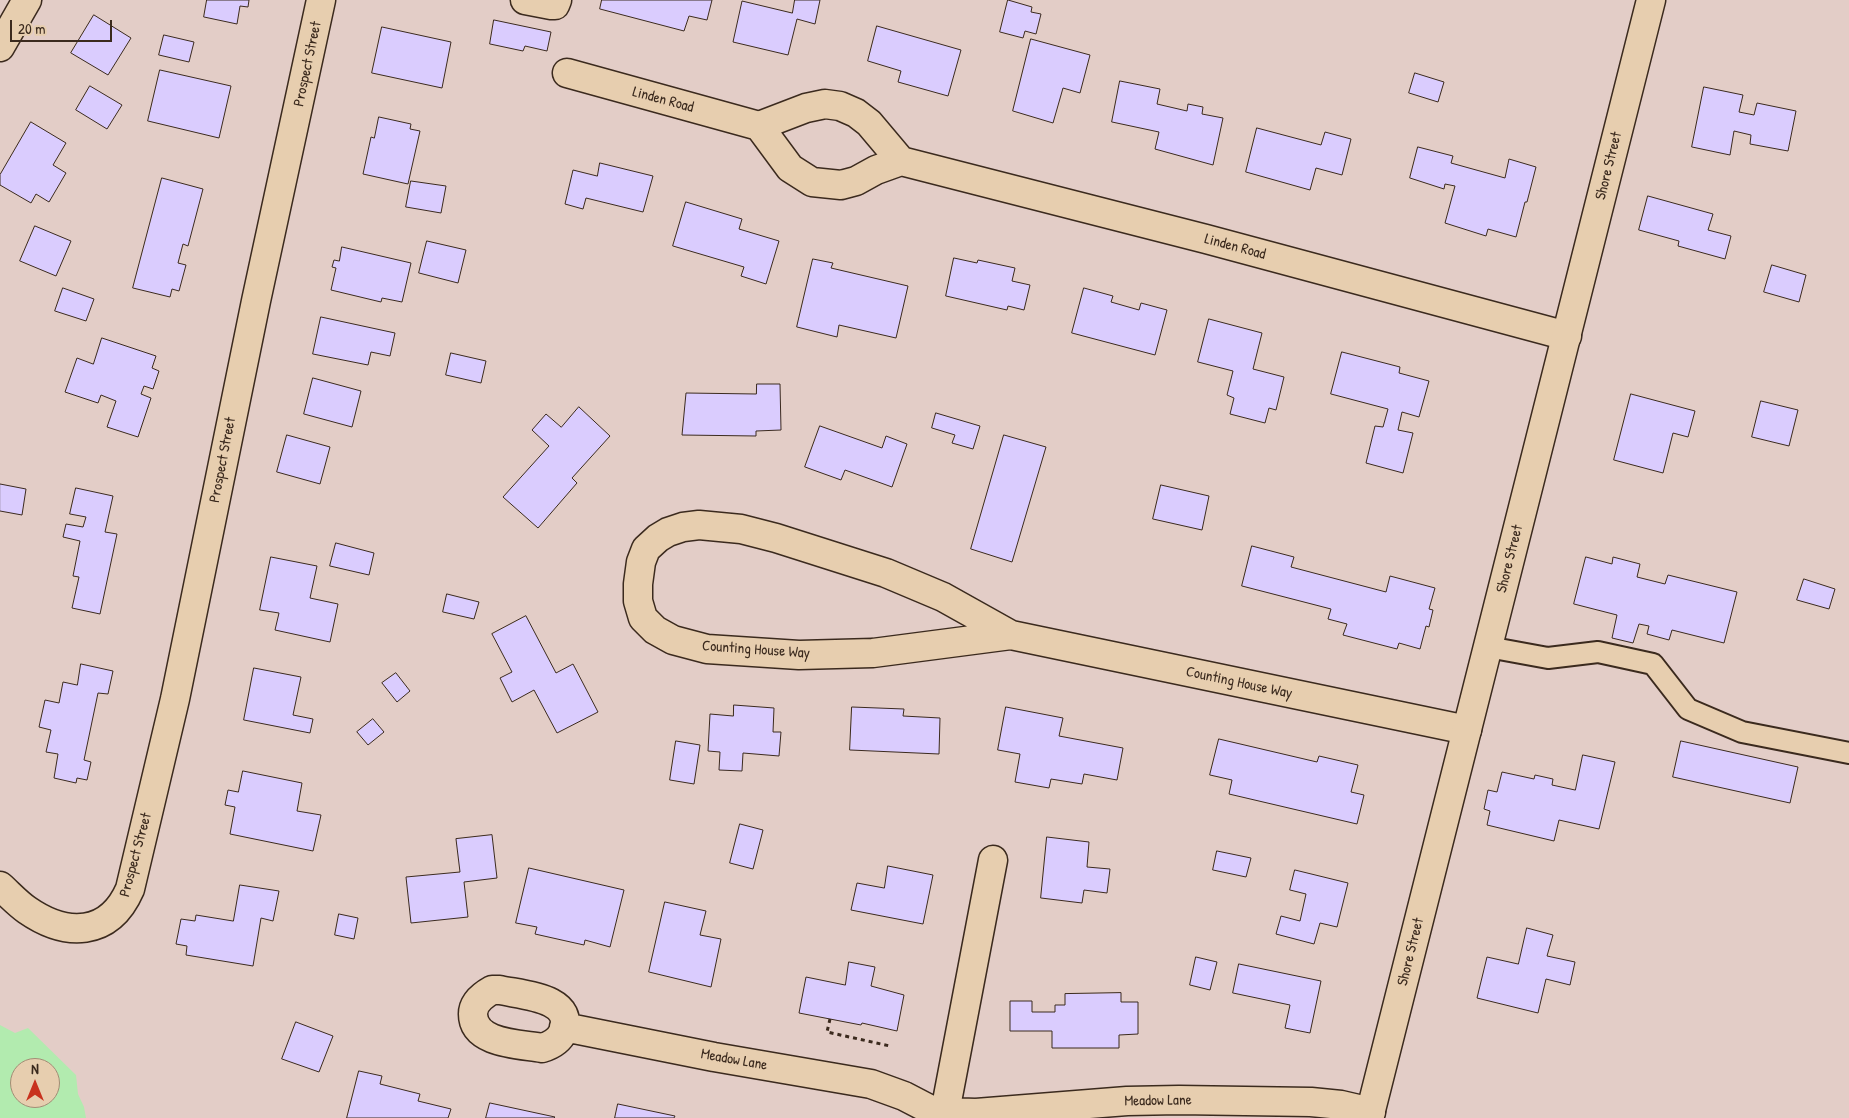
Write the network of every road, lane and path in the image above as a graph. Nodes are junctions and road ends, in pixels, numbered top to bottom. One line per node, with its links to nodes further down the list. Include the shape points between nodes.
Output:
1 (27, 0): 6 (street)
2 (321, 0): 16 (street, Prospect Street, via 175,699 130,889 124,904 103,922 73,928 58,926 26,909)
3 (525, 0): 4 (street, via 551,5)
4 (557, 0)
5 (1651, 0): 10 (street, Shore Street)
6 (0, 47)
7 (567, 73): 8 (street, Linden Road)
8 (759, 126): 9 (street, via 806,108 825,104 840,106 856,112 869,123); 9 (street, via 790,168 812,182 841,185)
9 (901, 161): 10 (street, Linden Road)
10 (1567, 336): 12 (street, Shore Street)
11 (1011, 635): 11 (street, Counting House Way, via 873,654 800,655 699,647 673,640 655,630 643,618 638,601 641,562 646,549 658,538 683,527 699,525 741,529 886,573 943,597); 13 (street, Counting House Way)
12 (1488, 647): 13 (street, Shore Street); 14 (lane, via 1548,658 1598,652 1653,664 1688,709 1742,732)
13 (1467, 730): 22 (street, Shore Street)
14 (1849, 753)
15 (993, 860): 21 (street)
16 (0, 886)
17 (830, 1019): 19 (path, via 827,1032)
18 (564, 1026): 20 (street, Meadow Lane, via 714,1057 871,1084)
19 (890, 1046)
20 (901, 1107): 21 (street, Meadow Lane)
21 (945, 1112): 22 (street, Meadow Lane, via 976,1113 1178,1100 1311,1102 1341,1105)
22 (1370, 1115)

